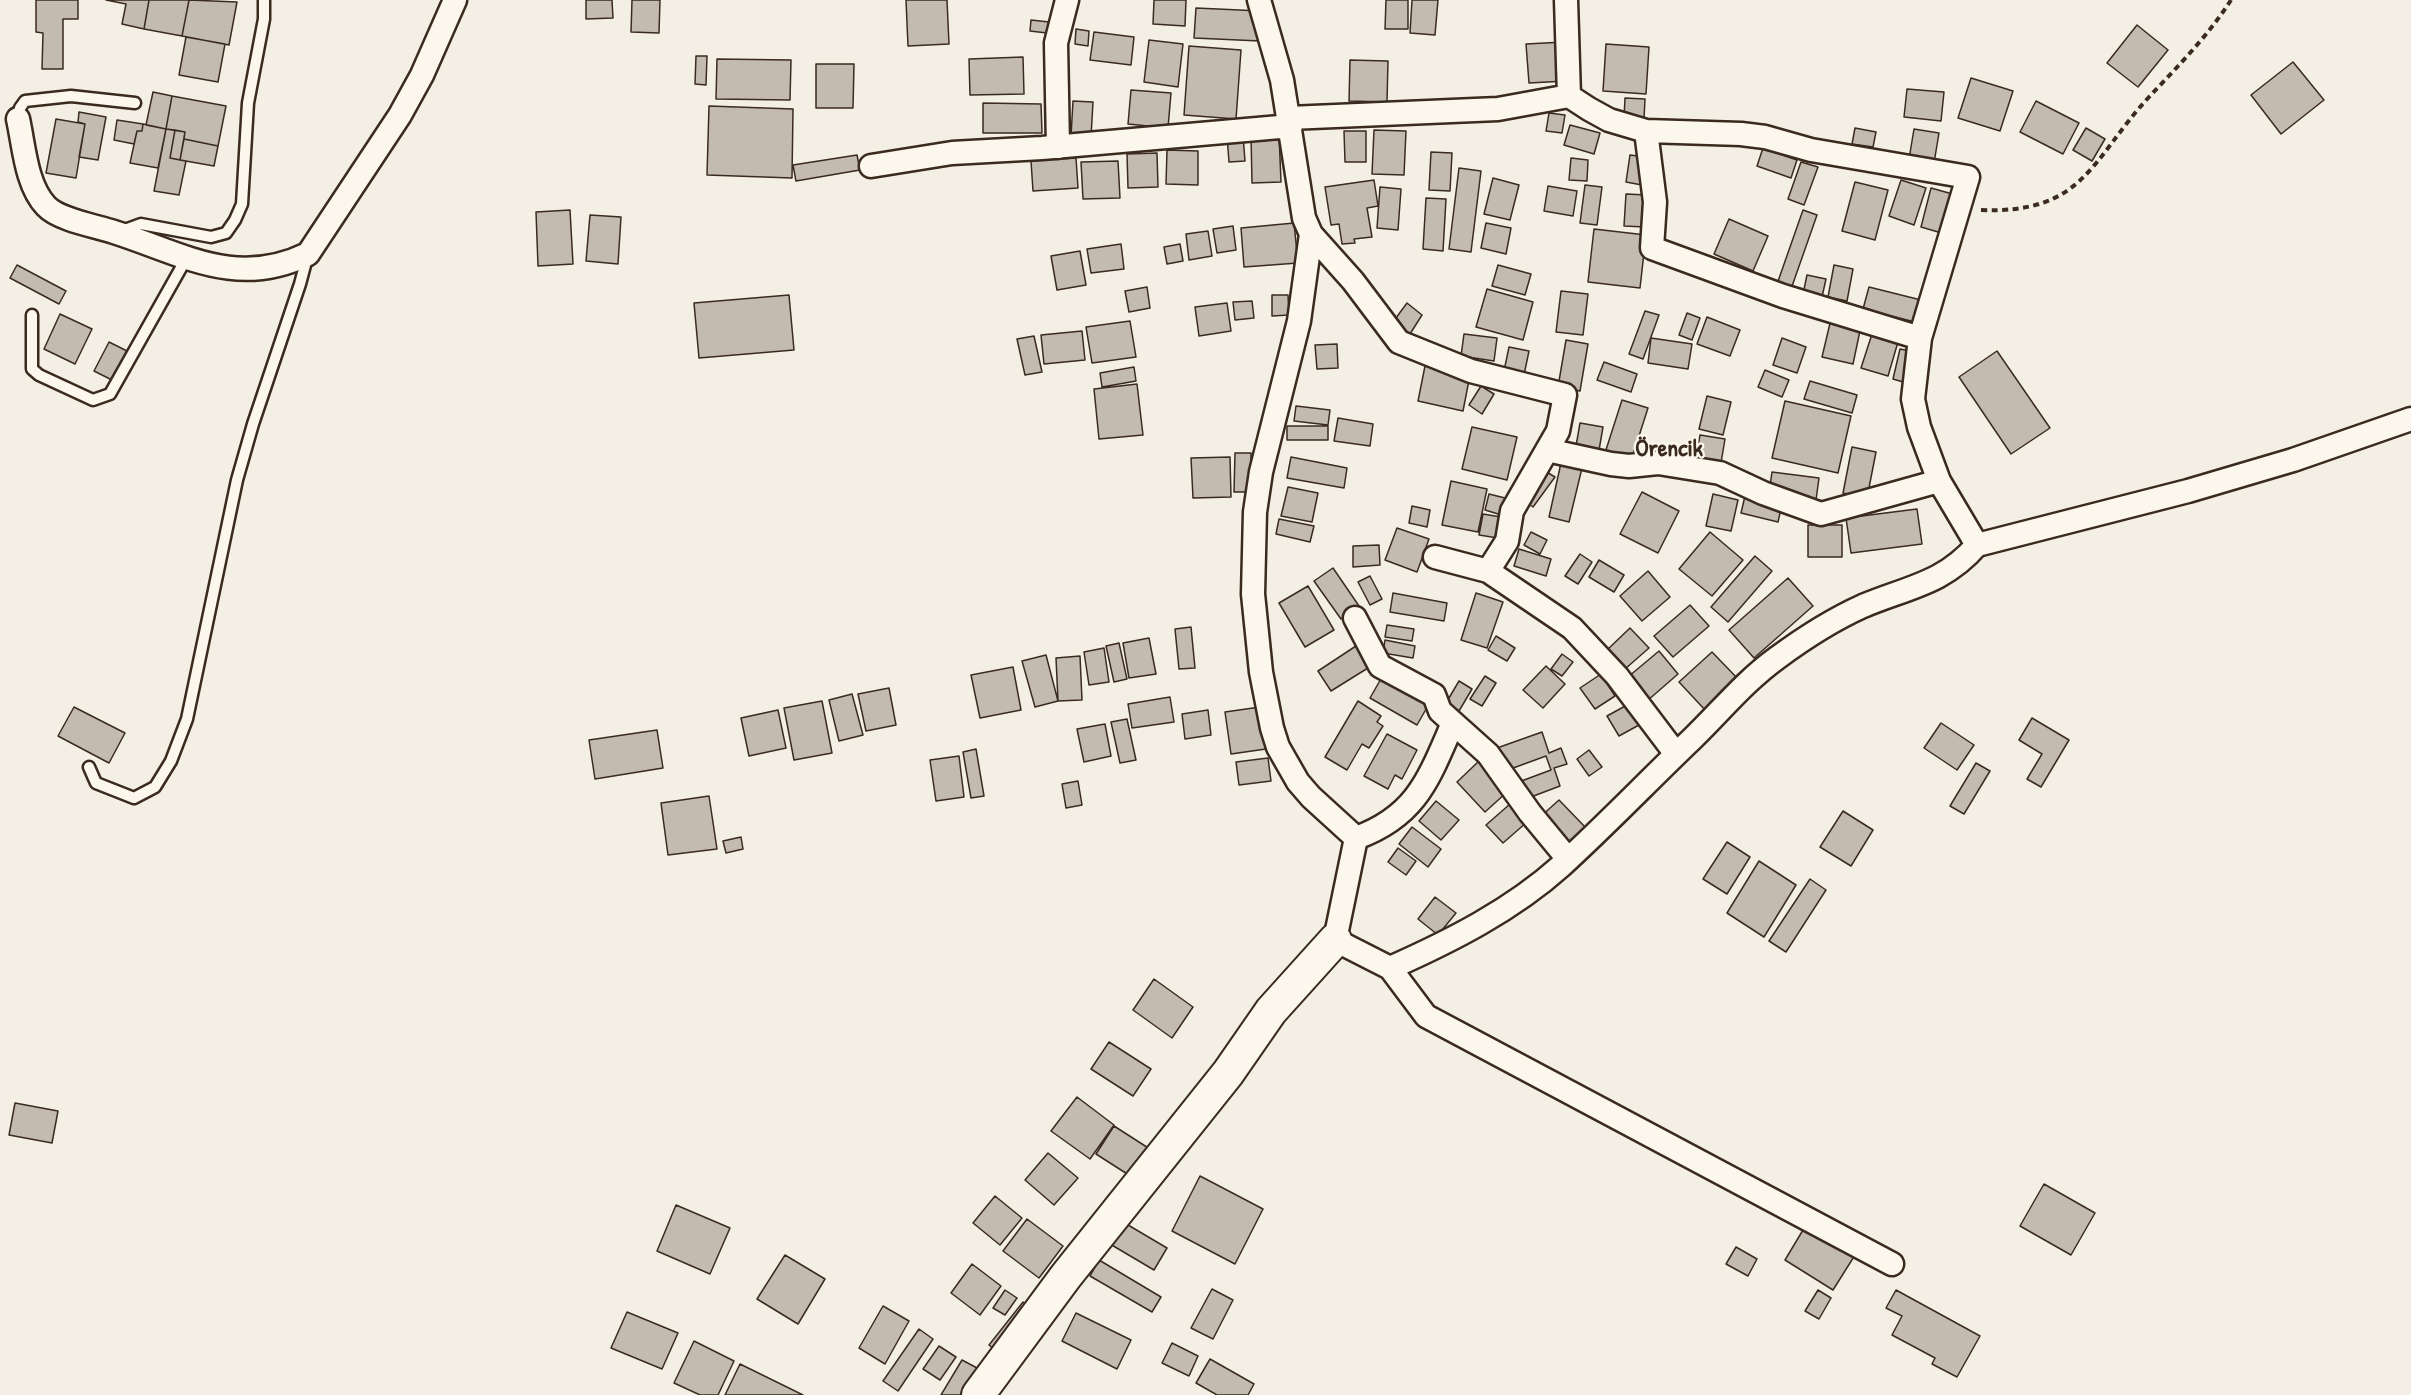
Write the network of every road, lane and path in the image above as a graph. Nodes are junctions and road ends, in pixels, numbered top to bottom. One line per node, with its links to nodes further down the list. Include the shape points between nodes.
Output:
1 (264, 0): 15 (lane, via 264,20 248,103 242,204 235,220 226,232 211,237 141,224)
2 (455, 0): 17 (street, via 400,115)
3 (1067, 0): 12 (street, via 1056,43)
4 (1259, 0): 10 (street)
5 (1566, 0): 7 (street)
6 (2231, 0): 14 (path, via 2097,165 2075,186 2028,206 1994,210)
7 (1569, 96): 10 (street, via 1498,109); 11 (street, via 1609,120)
8 (135, 103): 9 (lane, via 71,96 25,101)
9 (18, 119): 15 (street, via 33,185 46,207)
10 (1290, 122): 12 (street); 16 (street, via 1304,218)
11 (1646, 131): 14 (street, via 1765,137 1811,150 1968,177); 20 (street, via 1655,202 1652,248 1783,296)
12 (1058, 147): 13 (street, via 952,153)
13 (871, 166)
14 (1960, 207): 20 (street)
15 (116, 232): 18 (street)
16 (1311, 234): 22 (street, via 1399,342 1471,371 1565,395 1558,431); 31 (street, via 1299,321 1270,432 1255,512 1253,594 1261,672 1278,747 1298,782)
17 (308, 254): 18 (street, via 262,270 220,268); 30 (lane, via 240,469 187,719 171,760 155,787 134,798 96,783)
18 (186, 259): 19 (lane, via 110,394 93,400 32,369)
19 (32, 315)
20 (1920, 338): 23 (street, via 1912,399)
21 (2411, 419): 24 (street, via 2199,488)
22 (1547, 450): 23 (street, via 1611,464 1658,463 1720,473 1821,514); 26 (street, via 1512,511 1506,541)
23 (1939, 481): 24 (street)
24 (1977, 545): 29 (street, via 1937,579 1861,607 1803,639 1747,683)
25 (1435, 557): 26 (street)
26 (1488, 571): 29 (street, via 1572,628 1617,676)
27 (1355, 618): 28 (street, via 1380,666 1434,695 1440,711)
28 (1453, 723): 31 (street, via 1415,799 1391,822); 32 (street, via 1488,754)
29 (1676, 754): 32 (street)
30 (89, 767)
31 (1356, 838): 33 (street)
32 (1568, 859): 34 (street, via 1487,919)
33 (1335, 940): 34 (street); 36 (street, via 1271,1011 1228,1073 1059,1285)
34 (1390, 968): 35 (street, via 1426,1016)
35 (1892, 1264)
36 (978, 1395)

